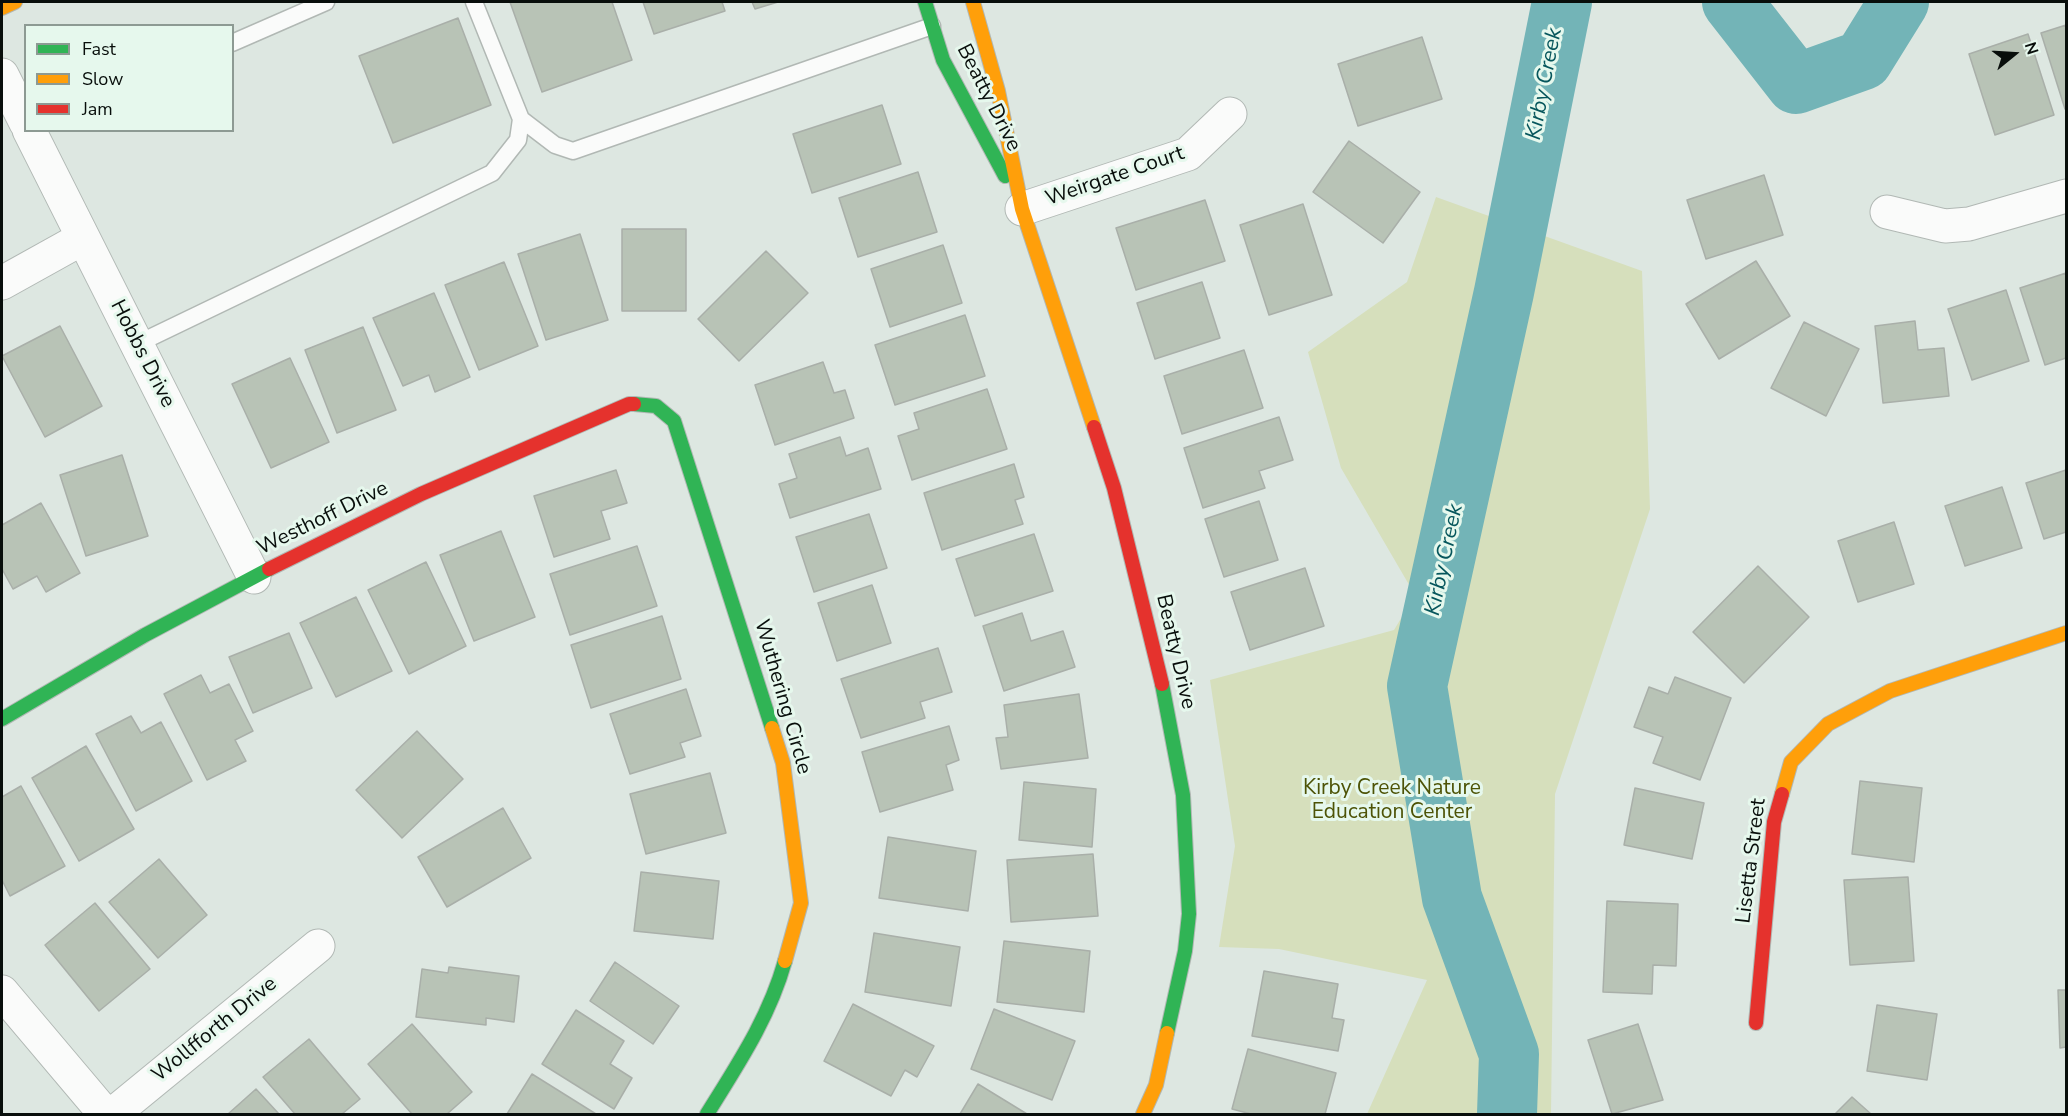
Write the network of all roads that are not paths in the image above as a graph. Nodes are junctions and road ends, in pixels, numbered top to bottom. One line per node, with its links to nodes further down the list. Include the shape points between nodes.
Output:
1 (15, 2): 6 (street)
2 (326, 2): 8 (lane)
3 (474, 2): 12 (lane)
4 (925, 2): 7 (street, Beatty Drive)
5 (973, 2): 15 (street, Beatty Drive, via 998,91)
6 (2, 8)
7 (932, 26): 12 (lane, via 573,151 555,146); 15 (street, Beatty Drive, via 943,60)
8 (234, 42)
9 (2, 75): 11 (street)
10 (1230, 114): 15 (street, Weirgate Court, via 1188,154)
11 (24, 119)
12 (521, 119): 19 (lane, via 518,140 492,173)
13 (30, 132): 17 (street, Hobbs Drive)
14 (2067, 196): 16 (street, via 1969,224 1945,226)
15 (1022, 209): 30 (street, Beatty Drive, via 1114,488 1160,672 1183,795 1189,914 1186,942 1156,1085)
16 (1887, 212)
17 (83, 238): 18 (street); 19 (street, Hobbs Drive)
18 (2, 283)
19 (137, 344): 21 (street, Hobbs Drive)
20 (674, 421): 21 (street, Westhoff Drive, via 656,406 629,404 392,508); 29 (street, Wuthering Circle, via 783,763 801,903 775,996)
21 (254, 577): 23 (street, Westhoff Drive, via 98,661)
22 (2067, 633): 26 (street, Lisetta Street, via 1890,691 1828,724 1791,762 1774,822)
23 (2, 719)
24 (318, 946): 28 (street, Wollfforth Drive)
25 (2, 992): 27 (street)
26 (1756, 1023)
27 (105, 1114)
28 (113, 1114)
29 (707, 1114)
30 (1143, 1114)

